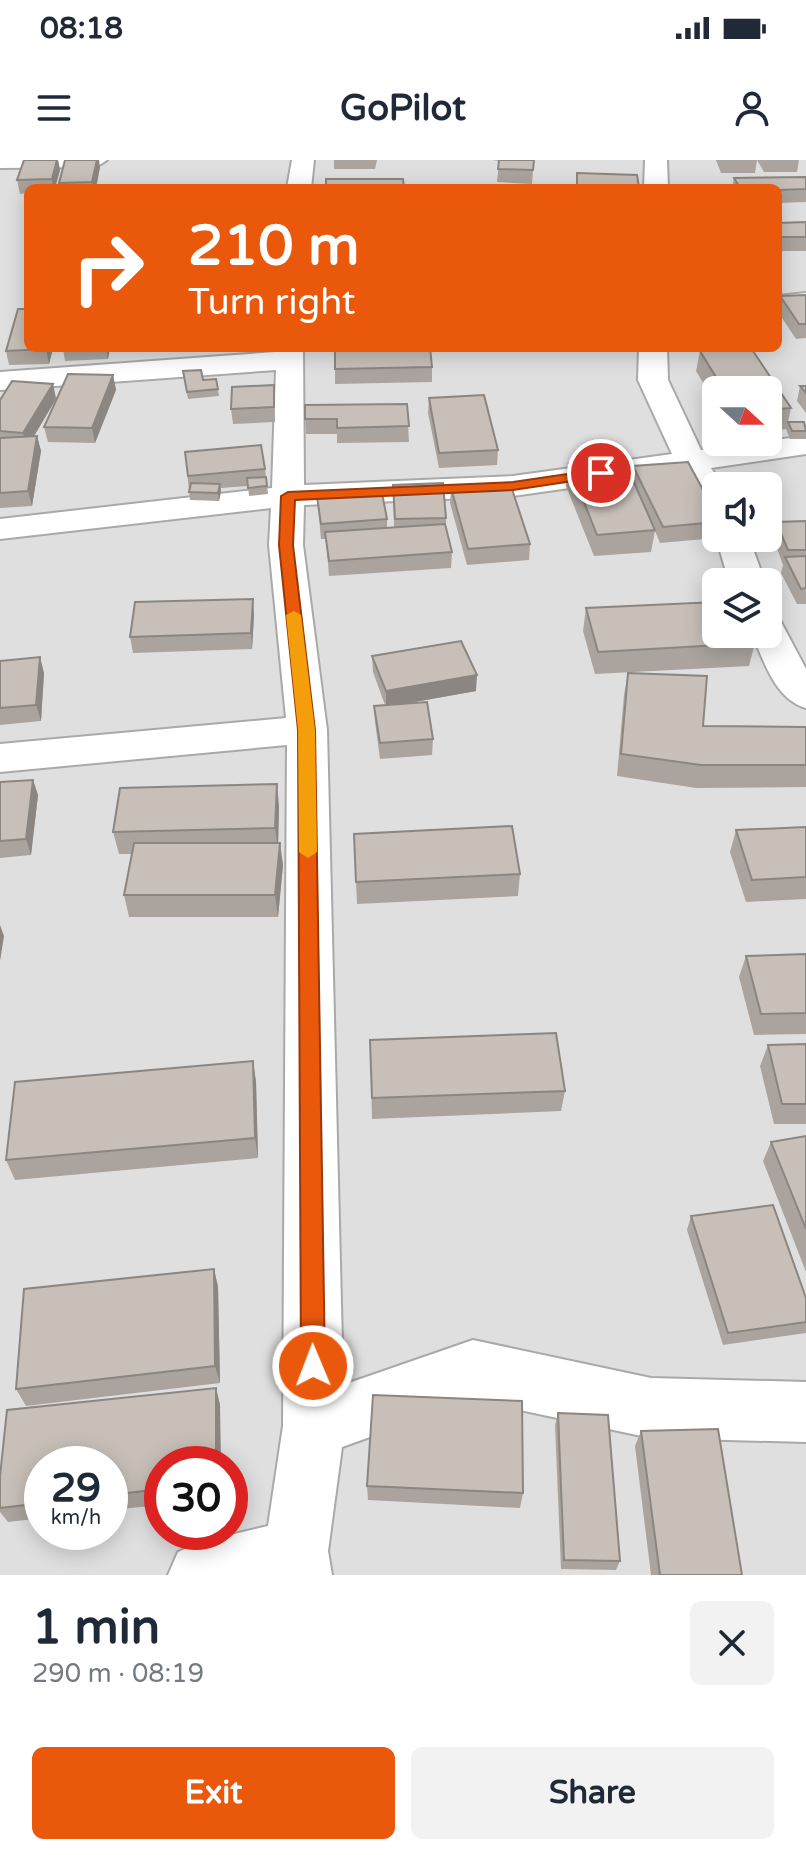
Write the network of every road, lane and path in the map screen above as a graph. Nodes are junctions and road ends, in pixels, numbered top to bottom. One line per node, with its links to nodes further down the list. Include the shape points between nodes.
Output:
1 (96, 160): 4 (street)
2 (303, 160): 5 (street)
3 (656, 160): 6 (street)
4 (0, 161)
5 (300, 184)
6 (656, 184)
7 (806, 301): 8 (street)
8 (782, 304)
9 (653, 352): 13 (street, via 653,380)
10 (289, 354): 11 (street); 15 (street)
11 (0, 381)
12 (806, 445): 13 (street)
13 (690, 459): 14 (street); 15 (street, via 513,486)
14 (702, 478)
15 (288, 496): 16 (street); 19 (street, via 286,545)
16 (0, 529)
17 (777, 648): 18 (street)
18 (806, 695)
19 (307, 730): 20 (street); 22 (street)
20 (0, 758)
21 (806, 1412): 22 (street, via 651,1408 473,1370)
22 (314, 1426): 23 (street)
23 (298, 1563): 24 (street)
24 (201, 1575)

